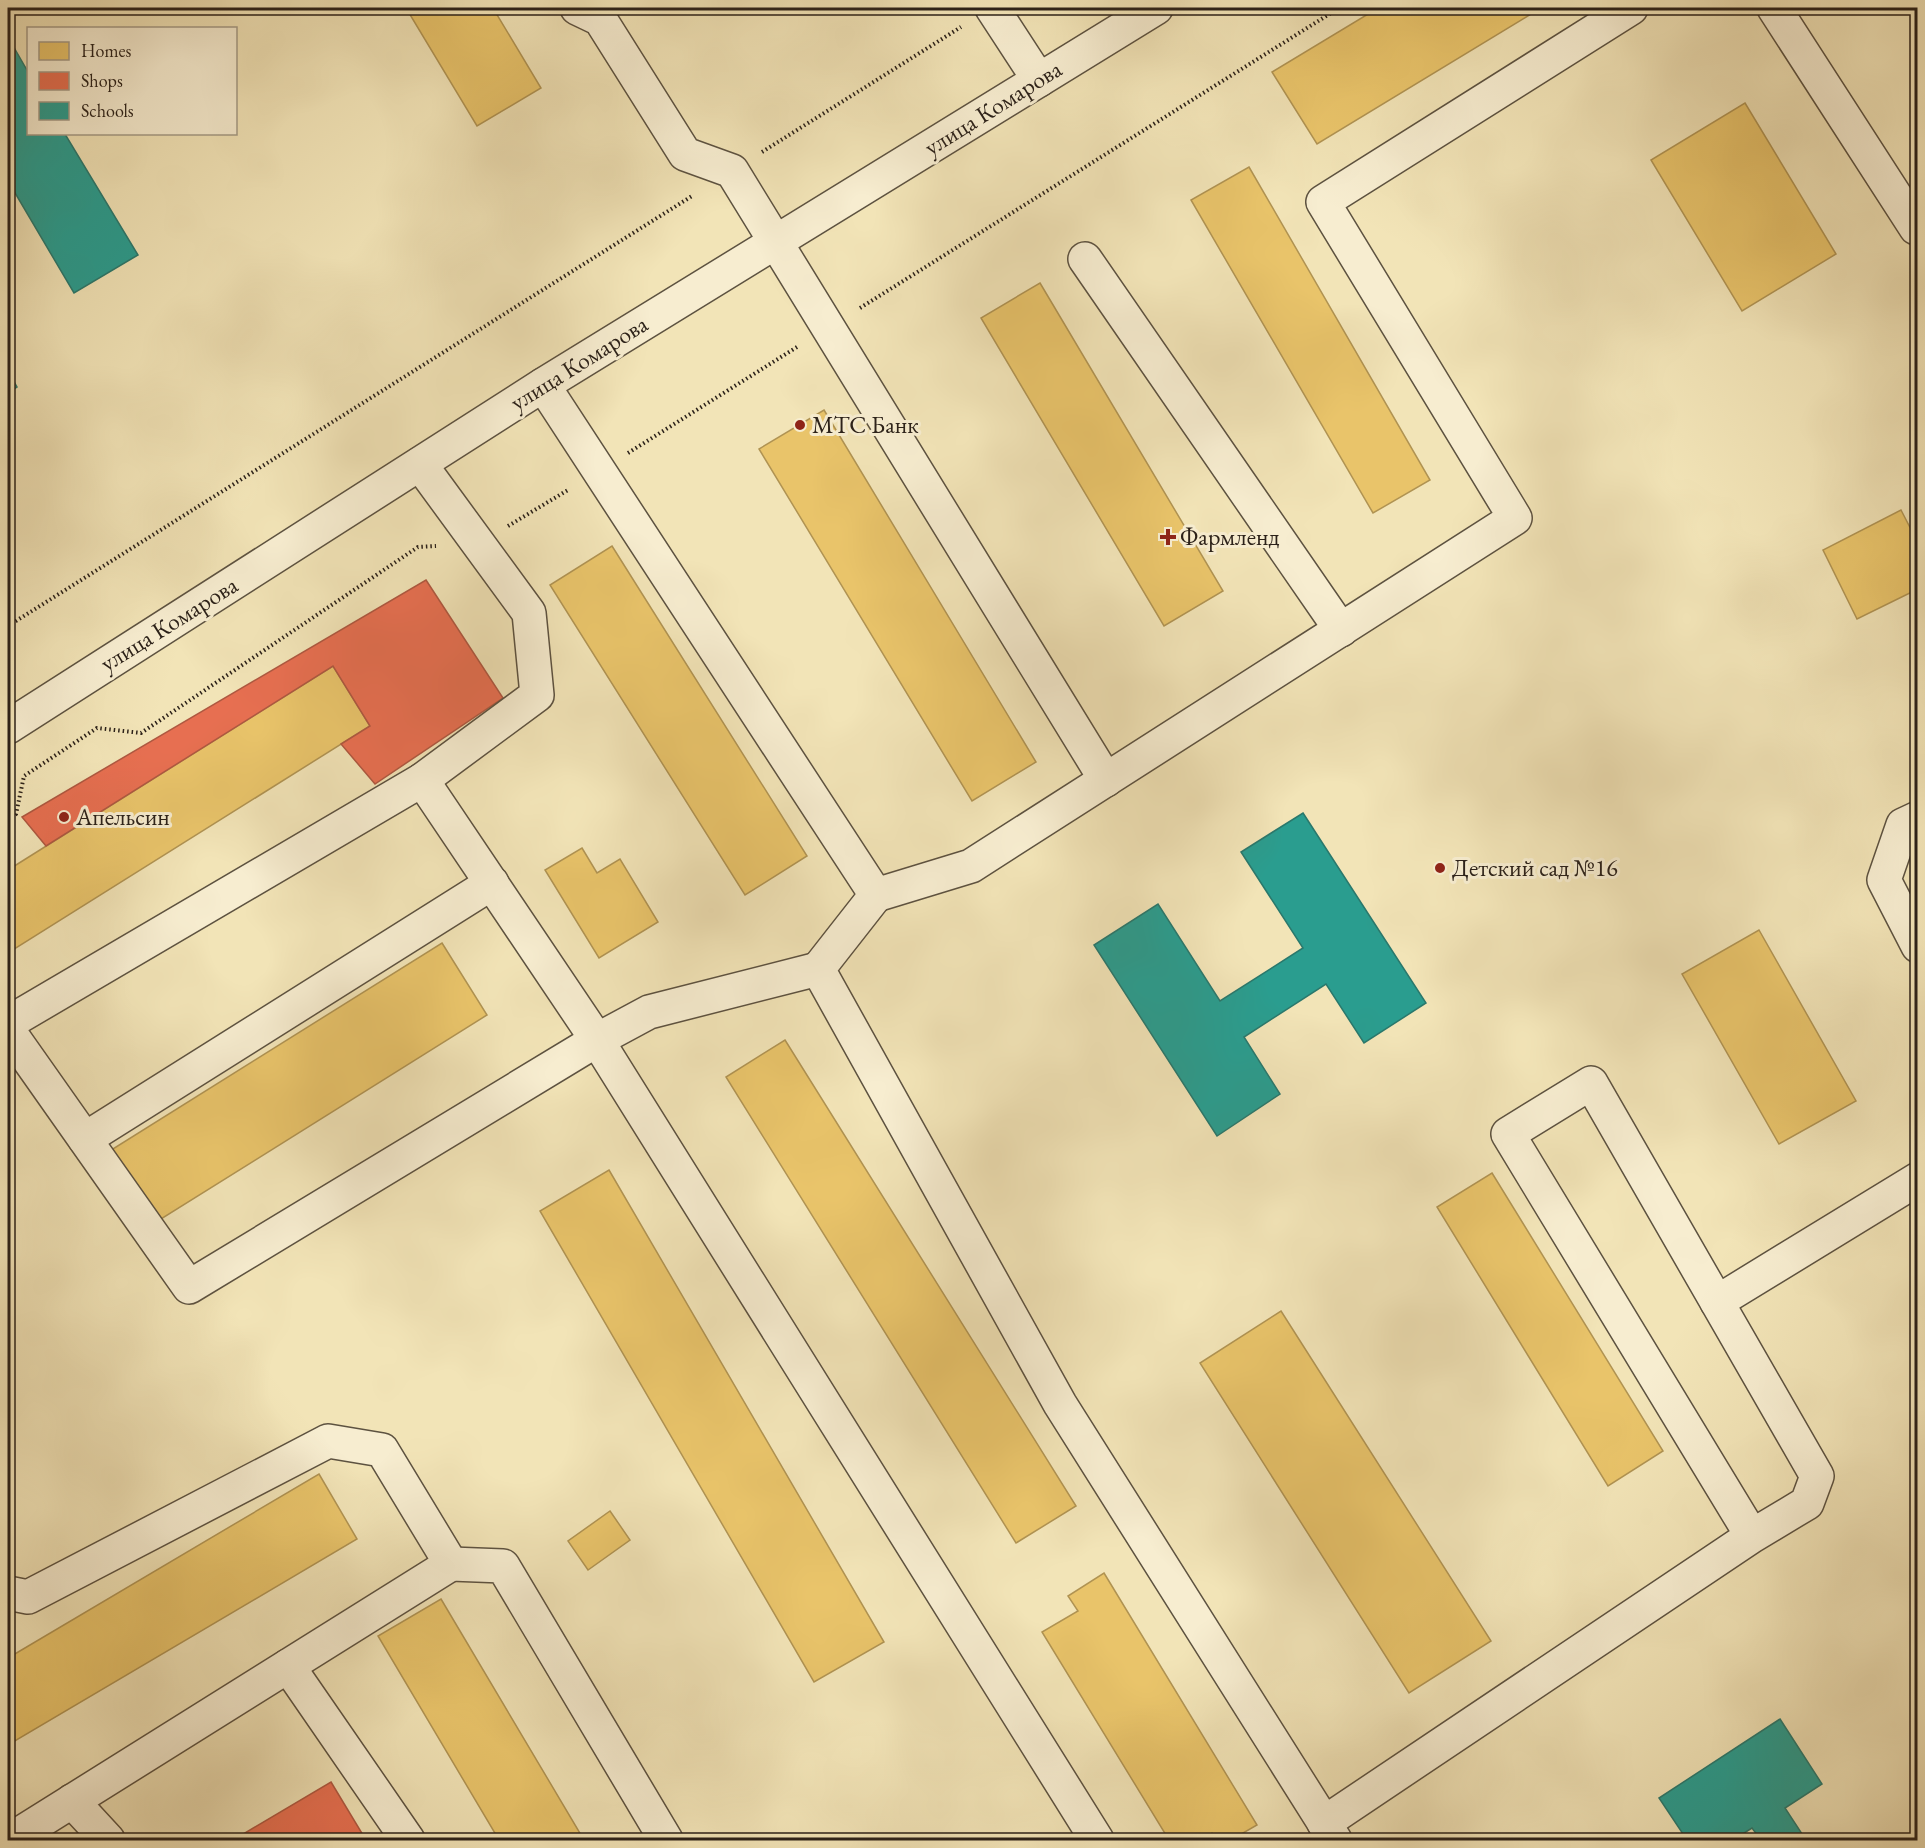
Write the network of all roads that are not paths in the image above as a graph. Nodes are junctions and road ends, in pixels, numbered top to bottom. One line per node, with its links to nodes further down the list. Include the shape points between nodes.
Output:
1 (577, 8): 8 (street, via 600,19 685,154 732,171)
2 (992, 8): 6 (street)
3 (1156, 8): 6 (street, улица Комарова)
4 (1631, 8): 12 (street, via 1323,202 1515,518)
5 (1774, 8): 7 (street)
6 (1039, 80): 8 (street, улица Комарова)
7 (1916, 228)
8 (776, 242): 10 (street, улица Комарова, via 721,284); 15 (street)
9 (1085, 259): 12 (street)
10 (543, 385): 11 (street, улица Комарова); 18 (street)
11 (420, 464): 13 (street, улица Комарова); 14 (street, via 529,613 537,695)
12 (1341, 630): 15 (street)
13 (8, 727)
14 (422, 780): 17 (street); 21 (street)
15 (1106, 780): 18 (street, via 971,866)
16 (1917, 818): 19 (street, via 1903,825 1884,880)
17 (492, 883): 23 (street); 24 (street)
18 (876, 895): 20 (street)
19 (1917, 946)
20 (818, 969): 23 (street, via 649,1012); 32 (street, via 1060,1404)
21 (8, 1023)
22 (8, 1030): 24 (street)
23 (597, 1040): 24 (street, via 189,1287); 37 (street)
24 (84, 1139)
25 (1917, 1179): 26 (street)
26 (1717, 1302): 27 (street, via 1817,1476 1807,1503); 27 (street, via 1591,1083 1508,1134)
27 (1752, 1536): 32 (street)
28 (451, 1564): 29 (street, via 382,1450 328,1441 28,1597); 30 (street); 36 (street, via 503,1566)
29 (8, 1593)
30 (288, 1666): 31 (street); 35 (street)
31 (72, 1802): 33 (street); 34 (street)
32 (1330, 1832)
33 (10, 1840)
34 (108, 1840)
35 (408, 1840)
36 (666, 1840)
37 (1097, 1840)

